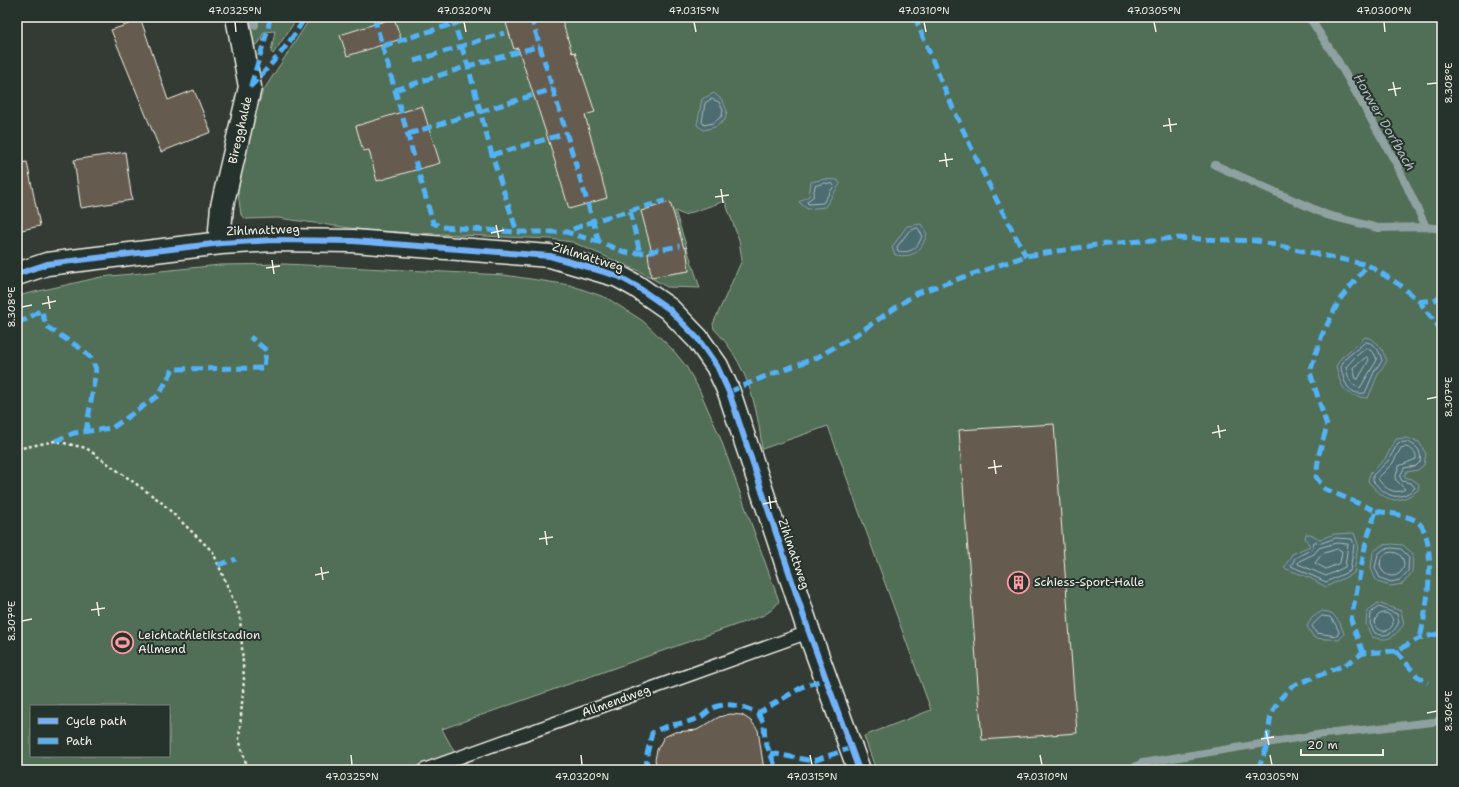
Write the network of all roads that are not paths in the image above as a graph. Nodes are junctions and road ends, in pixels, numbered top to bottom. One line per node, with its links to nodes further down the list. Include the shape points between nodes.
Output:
1 (237, 17): 2 (street, Biregghalde, via 250,87 222,206)
2 (221, 243): 3 (street, Zihlmattweg, via 47,264); 4 (street, Zihlmattweg, via 353,240 550,256 618,276 636,286 669,309 698,339 717,366 729,392)
3 (17, 274)
4 (809, 632): 5 (lane, Allmendweg); 6 (street, Zihlmattweg)
5 (424, 770)
6 (859, 770)

